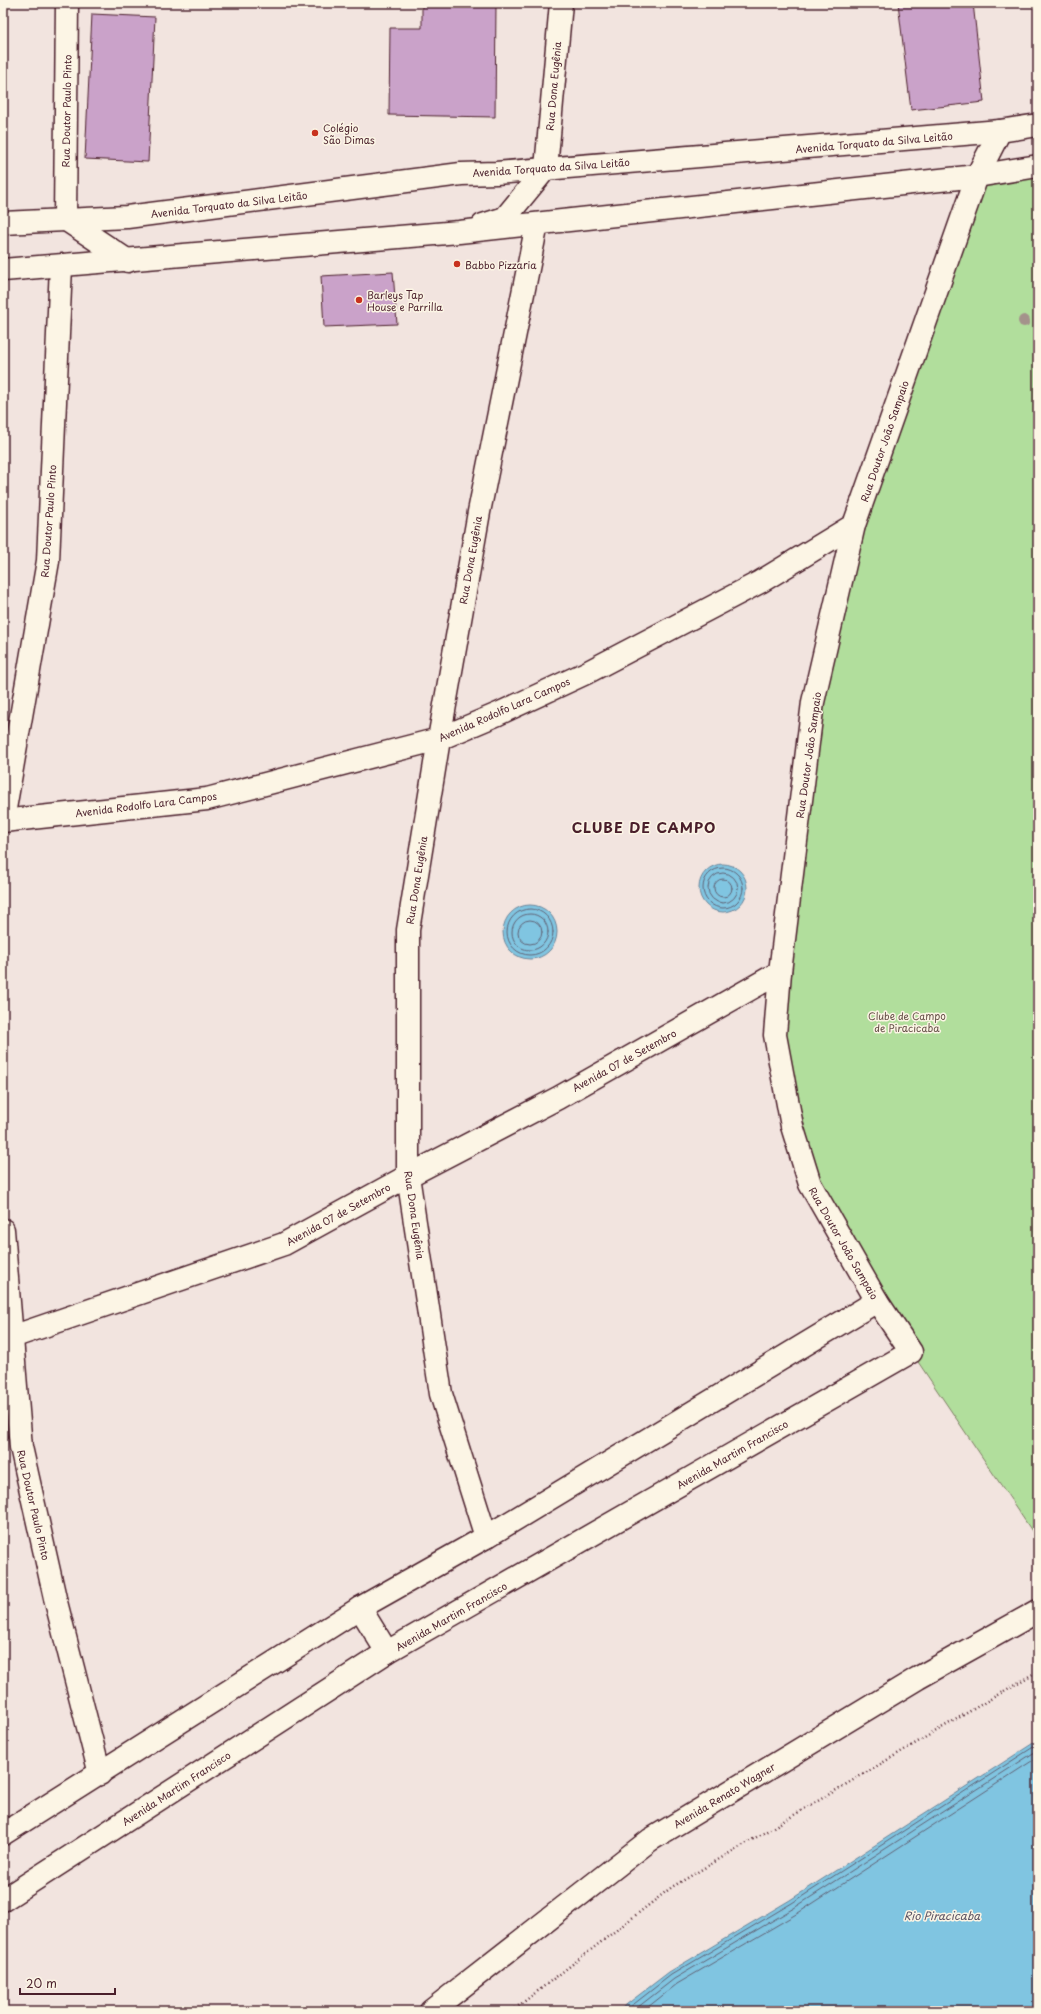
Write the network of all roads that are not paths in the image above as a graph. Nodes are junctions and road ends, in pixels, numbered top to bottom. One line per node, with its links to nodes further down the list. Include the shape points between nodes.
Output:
1 (67, 3): 8 (street, Rua Doutor Paulo Pinto)
2 (560, 3): 6 (street, Rua Dona Eugênia)
3 (1038, 125): 4 (street, Avenida Torquato da Silva Leitão)
4 (1000, 131): 6 (street, Avenida Torquato da Silva Leitão); 7 (street, Rua Doutor João Sampaio)
5 (1038, 166): 7 (street)
6 (546, 168): 8 (street, Avenida Torquato da Silva Leitão, via 461,174 127,217); 11 (street, via 505,218)
7 (977, 176): 10 (street); 15 (street, Rua Doutor João Sampaio)
8 (65, 219): 9 (street, Avenida Torquato da Silva Leitão); 12 (street)
9 (3, 223)
10 (537, 224): 11 (street); 16 (street, Rua Dona Eugênia, via 479,512)
11 (459, 232): 12 (street)
12 (128, 261): 13 (street)
13 (61, 266): 14 (street); 17 (street, Rua Doutor Paulo Pinto, via 48,561)
14 (3, 270)
15 (854, 525): 16 (street, Avenida Rodolfo Lara Campos, via 760,582 586,673); 18 (street, Rua Doutor João Sampaio, via 813,702)
16 (439, 739): 17 (street, Avenida Rodolfo Lara Campos, via 208,799); 19 (street, Rua Dona Eugênia, via 408,930)
17 (3, 820)
18 (780, 972): 19 (street, Avenida 07 de Setembro, via 558,1098); 21 (street, Rua Doutor João Sampaio, via 775,1035 792,1126 810,1184)
19 (408, 1176): 22 (street, Avenida 07 de Setembro, via 284,1244); 24 (street, Rua Dona Eugênia, via 440,1394)
20 (3, 1230): 22 (street, Rua Doutor Paulo Pinto)
21 (877, 1301): 23 (street, Rua Doutor João Sampaio); 24 (street)
22 (8, 1339): 28 (street, Rua Doutor Paulo Pinto, via 21,1447 55,1598)
23 (911, 1352): 27 (street, Avenida Martim Francisco)
24 (486, 1537): 25 (street)
25 (360, 1608): 27 (street); 28 (street)
26 (1038, 1611): 31 (street, Avenida Renato Wagner, via 918,1678 650,1840)
27 (387, 1652): 30 (street, Avenida Martim Francisco)
28 (100, 1774): 29 (street)
29 (3, 1834)
30 (3, 1900)
31 (431, 2011)

